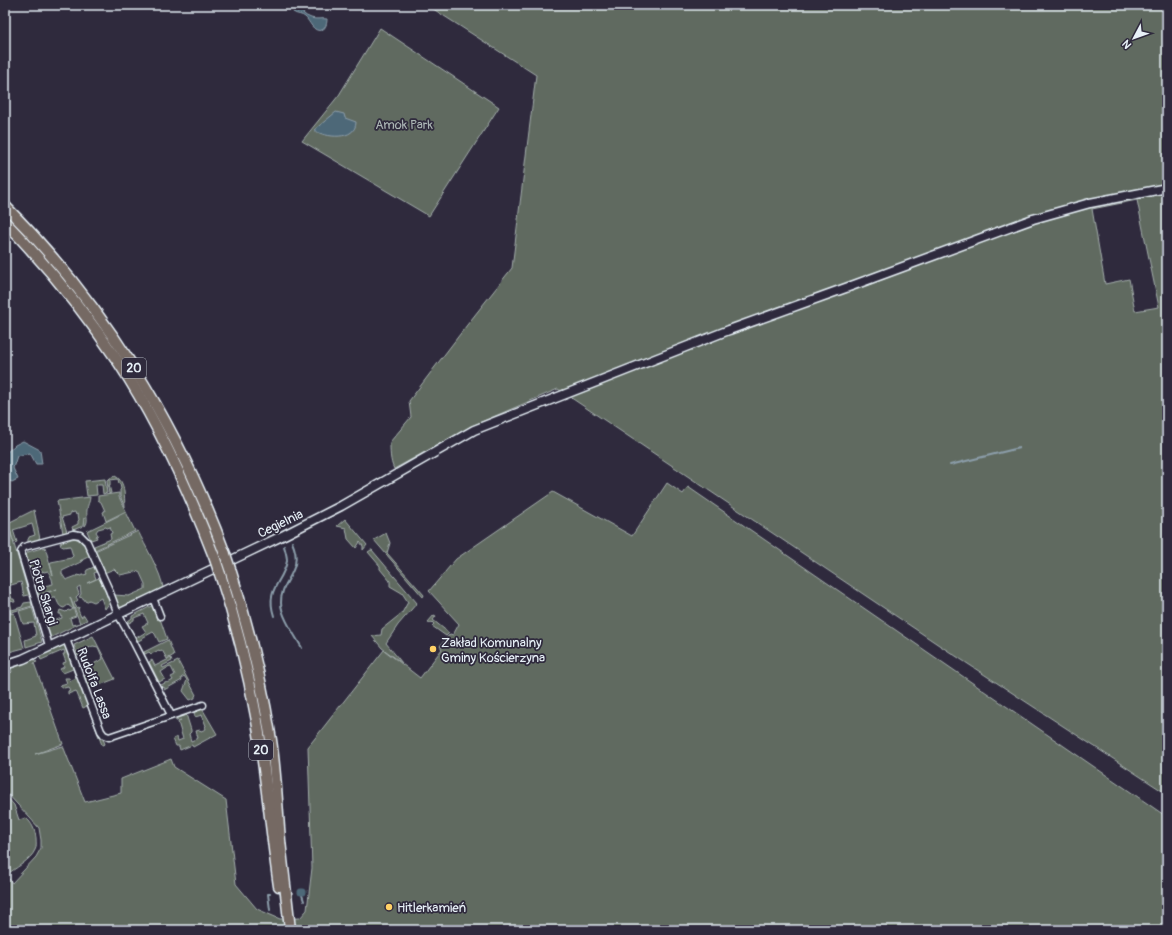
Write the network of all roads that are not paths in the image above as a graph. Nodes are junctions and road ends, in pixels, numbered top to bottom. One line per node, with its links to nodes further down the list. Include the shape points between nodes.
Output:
1 (1167, 188): 5 (street, Cegielnia, via 1090,203 1033,219 729,330 474,430 321,517)
2 (5, 206): 4 (main road, 20, via 73,283 105,325 148,390 206,505)
3 (5, 222): 4 (main road, 20, via 65,290 97,331 132,384)
4 (220, 556): 13 (main road, 20, bridge, via 230,569 252,642 264,702 274,767); 14 (main road, 20, bridge, via 220,574 240,640 257,720)
5 (153, 598): 6 (street, Cegielnia); 7 (street)
6 (118, 614): 8 (street, Cegielnia); 9 (street, Piotra Skargi, via 87,542 80,535 73,534 24,547 21,552); 12 (street)
7 (160, 616)
8 (66, 639): 9 (street, Cegielnia); 12 (street, Rudolfa Lassa, via 104,735 109,737)
9 (49, 646): 10 (street, Cegielnia)
10 (5, 665)
11 (203, 705): 12 (street, Rudolfa Lassa)
12 (172, 715)
13 (288, 905): 15 (main road, 20); 16 (main road, via 296,921)
14 (284, 930)
15 (290, 930)
16 (297, 930)

